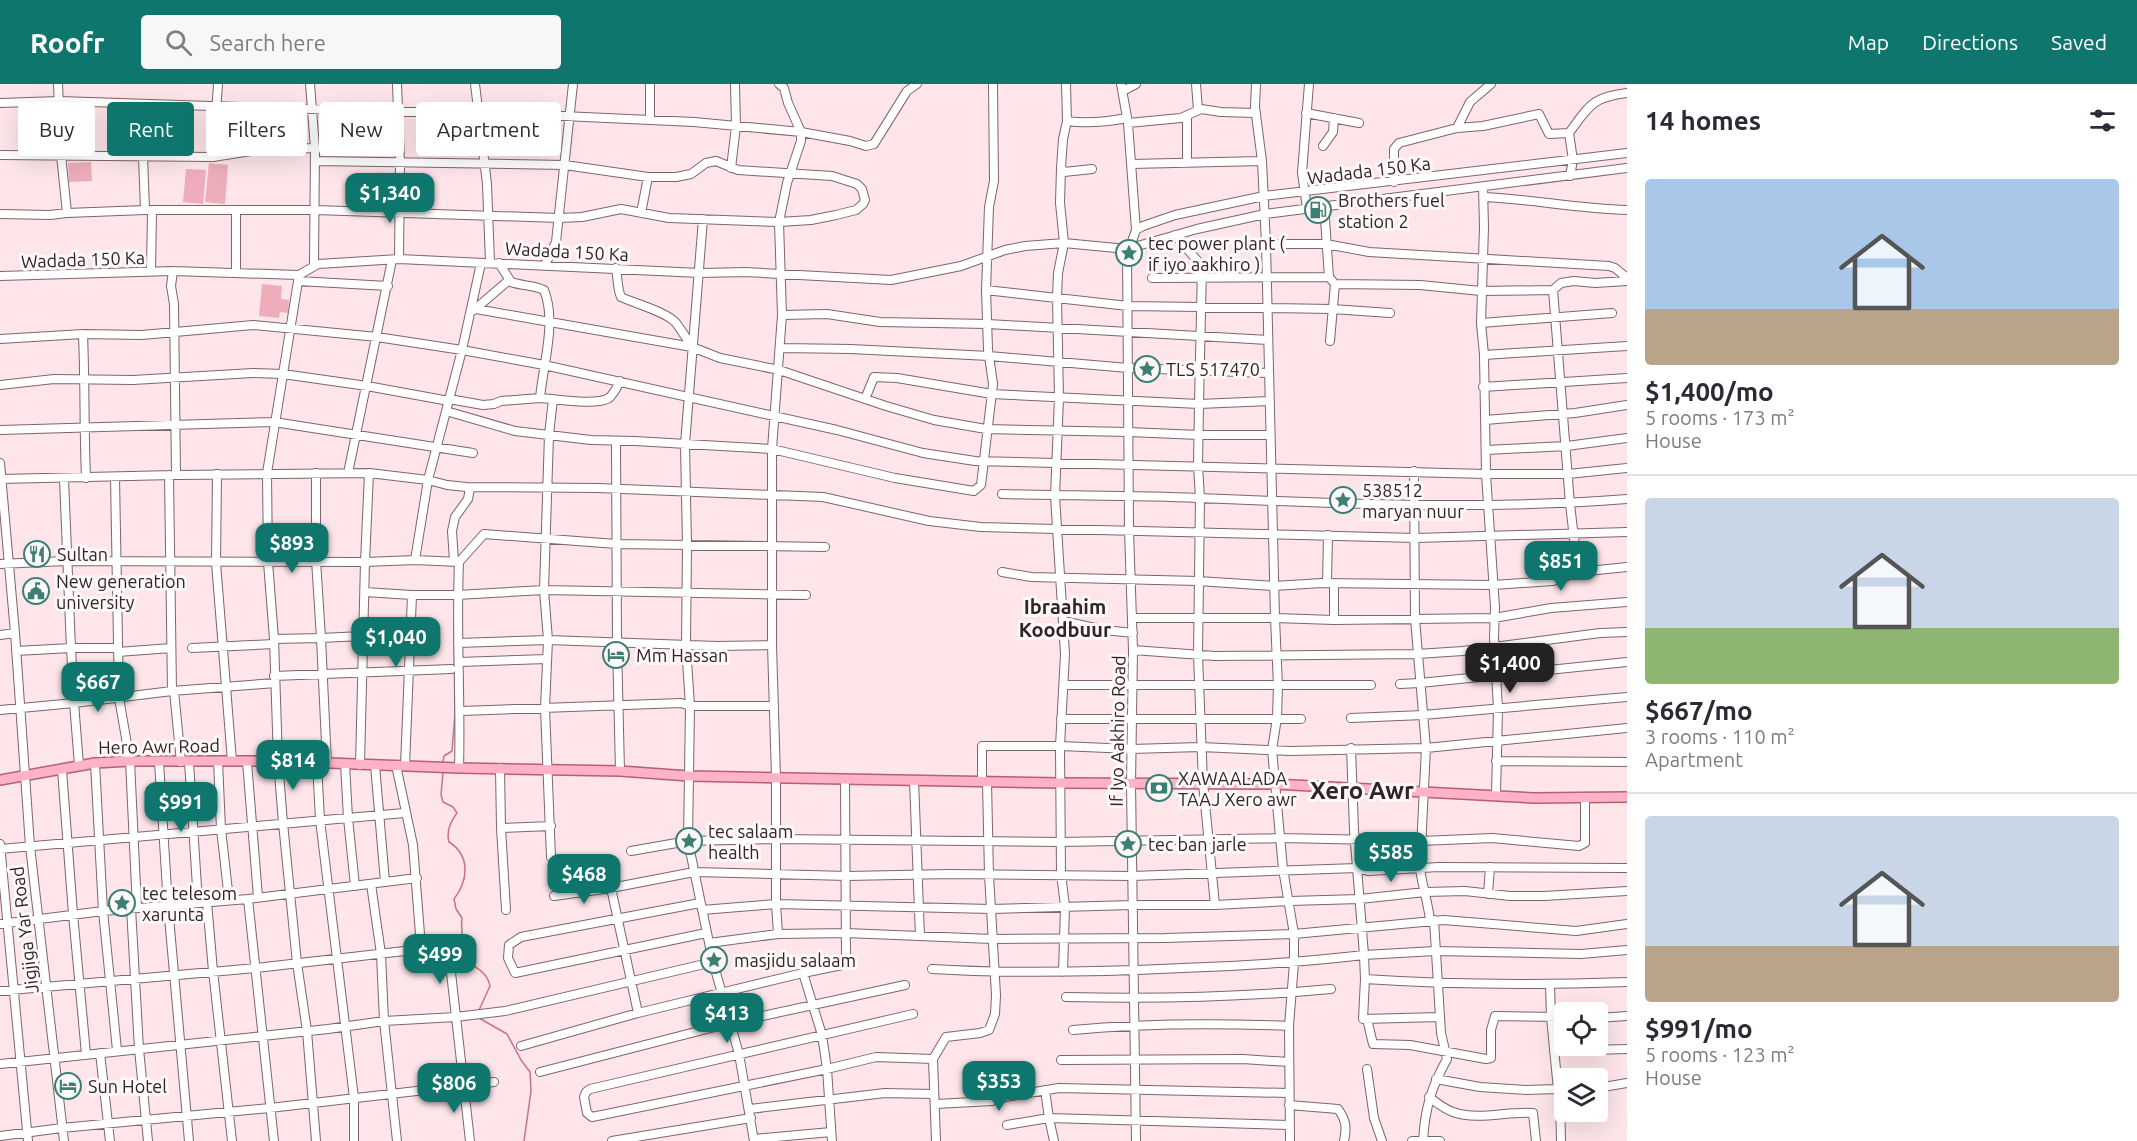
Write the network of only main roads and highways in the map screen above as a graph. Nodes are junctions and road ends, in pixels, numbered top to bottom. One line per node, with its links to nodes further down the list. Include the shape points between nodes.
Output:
1 (0, 780): 2 (main road, Hero Awr Road, via 95,763 278,761 689,776 1274,784)
2 (1627, 797)

